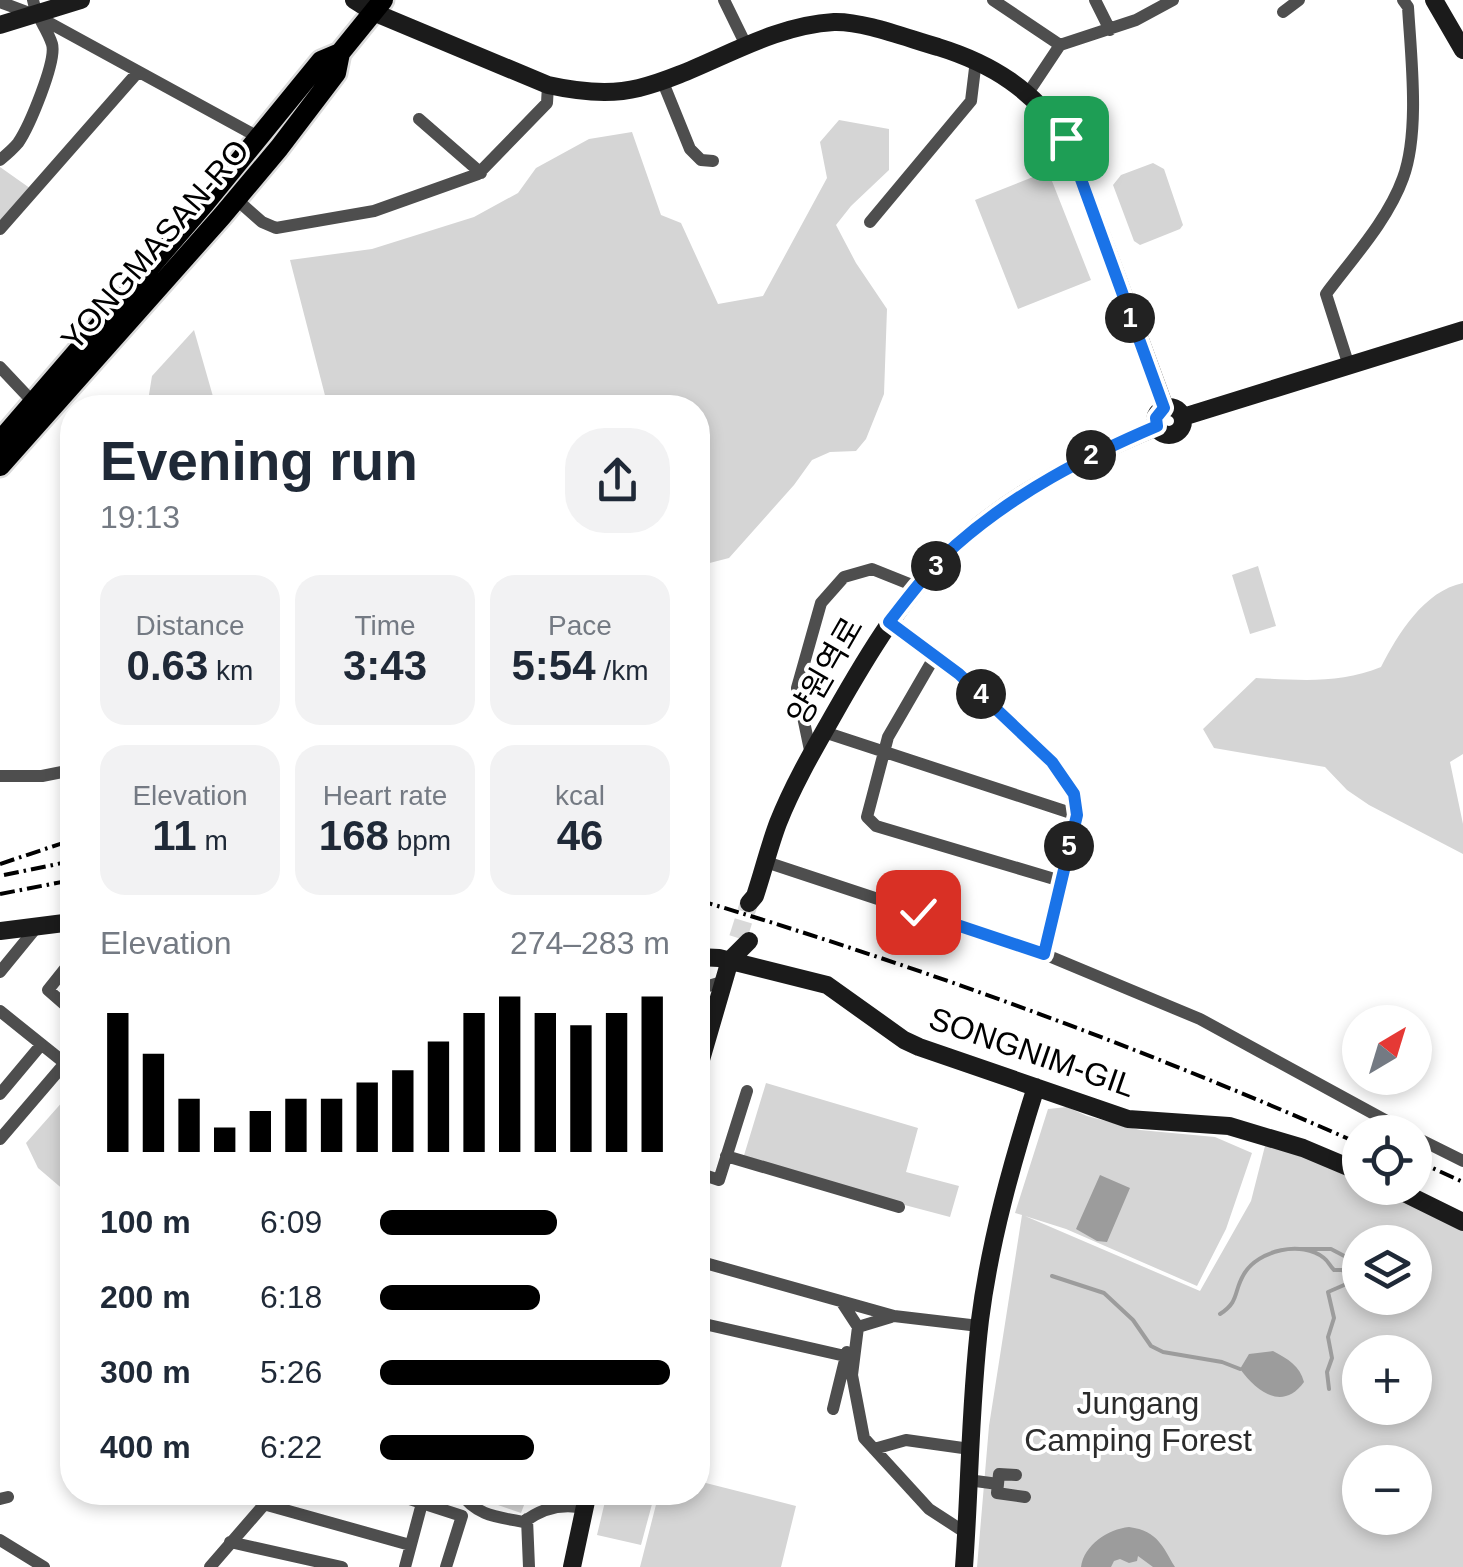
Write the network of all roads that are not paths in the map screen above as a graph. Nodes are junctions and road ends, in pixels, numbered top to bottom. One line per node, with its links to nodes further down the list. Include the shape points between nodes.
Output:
1 (81, 0): 12 (street)
2 (354, 0): 11 (street)
3 (724, 0): 16 (street)
4 (993, 0): 17 (street)
5 (1095, 0): 15 (street)
6 (1174, 0): 15 (street)
7 (1299, 0): 13 (street)
8 (1403, 0): 34 (street, via 1413,77 1409,160 1390,204 1326,294)
9 (1434, 0): 18 (street)
10 (0, 2): 12 (street)
11 (378, 6): 19 (main road, YONGMASAN-RO); 23 (street)
12 (34, 8): 14 (street); 21 (street); 27 (street, via 53,54 21,136)
13 (1283, 12)
14 (0, 25)
15 (1110, 30): 17 (street)
16 (746, 45): 20 (street, via 838,22); 22 (street)
17 (1060, 45): 24 (street)
18 (1463, 50)
19 (340, 53): 26 (main road, YONGMASAN-RO, via 320,62); 30 (main road, YONGMASAN-RO, via 336,73)
20 (976, 60): 24 (street); 31 (street, via 971,102)
21 (138, 72): 26 (street); 32 (street)
22 (662, 80): 23 (street, via 607,90); 28 (street, via 690,148 697,158)
23 (548, 85): 29 (street, via 547,103)
24 (1028, 93): 37 (street, via 1066,138)
25 (418, 119): 29 (street)
26 (258, 137): 36 (main road, YONGMASAN-RO)
27 (0, 160)
28 (713, 160)
29 (481, 172): 30 (street, via 374,211 276,228)
30 (236, 199): 40 (main road, YONGMASAN-RO)
31 (870, 222)
32 (0, 229)
33 (1463, 330): 34 (street)
34 (1348, 366): 38 (street)
35 (0, 368): 36 (street)
36 (32, 401): 40 (main road, YONGMASAN-RO)
37 (1164, 405): 38 (street); 39 (street)
38 (1183, 417): 39 (street, via 1176,433)
39 (1157, 426): 41 (street, 양원역로, via 1040,483 955,546)
40 (2, 459)
41 (917, 587): 42 (street, 양원역로); 46 (street, via 872,569 844,577 821,603 797,688)
42 (889, 622): 43 (street); 44 (street, 양원역로)
43 (935, 656): 45 (street); 49 (street, via 1061,771)
44 (824, 732): 45 (street); 46 (street, 양원역로)
45 (884, 752): 49 (street); 51 (street, via 866,812 870,823)
46 (810, 755): 50 (street, 양원역로)
47 (60, 772): 48 (street)
48 (0, 776)
49 (1077, 815): 51 (street)
50 (766, 862): 52 (street, 양원역로); 58 (street)
51 (1060, 881): 58 (street)
52 (754, 901)
53 (60, 924): 54 (street)
54 (36, 928): 55 (street); 59 (street)
55 (0, 930)
56 (739, 948): 57 (street, SONGNIM-GIL); 61 (street); 69 (street, SONGNIM-GIL, via 844,994 904,1040)
57 (710, 954)
58 (1044, 954): 72 (street, via 1200,1018)
59 (0, 972)
60 (60, 975): 63 (street, via 48,990)
61 (722, 982): 62 (street); 65 (street)
62 (710, 986)
63 (60, 1000)
64 (0, 1012): 66 (street)
65 (710, 1026)
66 (42, 1045): 67 (street); 71 (street)
67 (60, 1055)
68 (60, 1070): 73 (street)
69 (1036, 1087): 77 (street, SONGNIM-GIL, via 1128,1119 1229,1126); 85 (street, via 994,1238)
70 (747, 1091): 75 (street)
71 (0, 1094)
72 (1376, 1115)
73 (0, 1138)
74 (1432, 1146): 76 (street)
75 (726, 1156): 78 (street, via 719,1180); 80 (street)
76 (1463, 1161)
77 (1342, 1164)
78 (710, 1177)
79 (1428, 1205): 81 (street)
80 (899, 1207)
81 (1463, 1222)
82 (710, 1264): 83 (street)
83 (841, 1301): 84 (street); 86 (street)
84 (894, 1316): 85 (street); 86 (street)
85 (979, 1326): 91 (street)
86 (858, 1327): 88 (street); 90 (street, via 852,1375 857,1414)
87 (710, 1328): 88 (street)
88 (845, 1356): 89 (street)
89 (833, 1409)
90 (874, 1449): 91 (street, via 906,1440); 104 (street, via 928,1509)
91 (970, 1449): 93 (street)
92 (1016, 1476): 94 (street, via 999,1474)
93 (968, 1480): 94 (street); 104 (street)
94 (998, 1484): 95 (street, via 997,1493)
95 (1025, 1497)
96 (265, 1505): 106 (street)
97 (289, 1505): 107 (street)
98 (422, 1505): 107 (street)
99 (440, 1505): 112 (street, via 462,1516)
100 (469, 1505): 103 (street, via 485,1515)
101 (572, 1505): 103 (street, via 538,1511)
102 (585, 1505): 114 (street)
103 (528, 1520): 113 (street)
104 (966, 1533): 115 (street)
105 (0, 1540): 108 (street)
106 (230, 1542): 109 (street); 110 (street)
107 (410, 1545): 111 (street)
108 (44, 1567)
109 (210, 1567)
110 (342, 1567)
111 (405, 1567)
112 (446, 1567)
113 (529, 1567)
114 (572, 1567)
115 (964, 1567)

